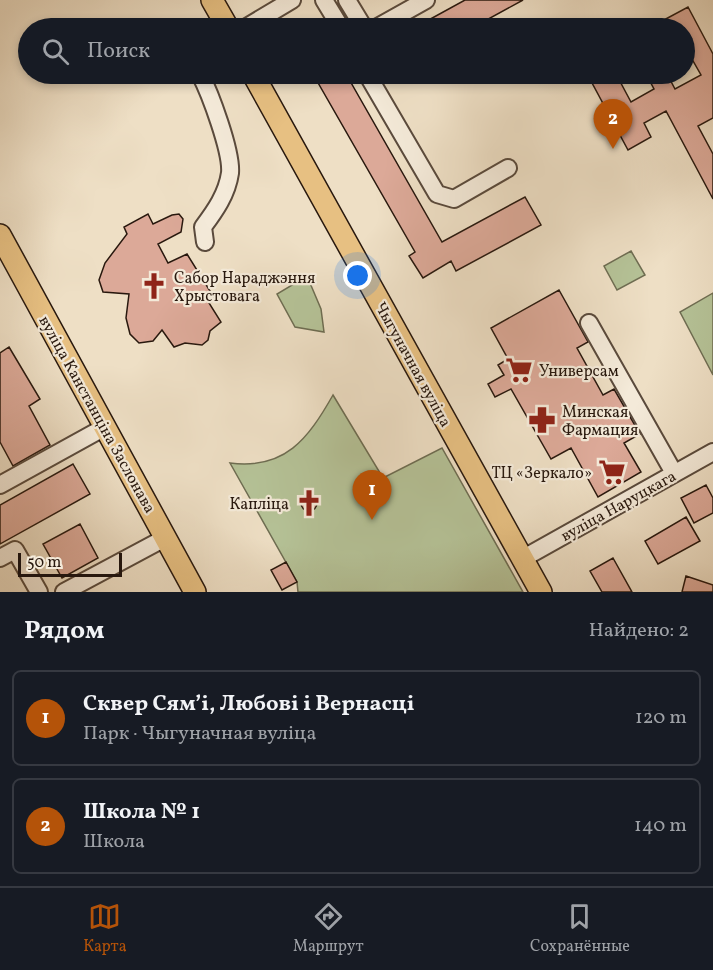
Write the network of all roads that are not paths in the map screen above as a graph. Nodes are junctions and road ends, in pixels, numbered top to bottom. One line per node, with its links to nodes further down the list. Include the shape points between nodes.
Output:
1 (212, 0): 6 (main road)
2 (292, 0): 7 (street)
3 (324, 0): 8 (street)
4 (347, 0): 9 (street)
5 (426, 0): 10 (street)
6 (222, 18)
7 (262, 18)
8 (335, 18)
9 (358, 18)
10 (394, 18)
11 (204, 84): 16 (street, via 217,115 230,172 219,205 203,227)
12 (260, 84): 24 (main road, Чыгуначная вуліца)
13 (373, 84): 14 (street, via 437,194 454,199)
14 (508, 168)
15 (0, 236): 18 (main road, вуліца Канстанціна Заслонава)
16 (205, 242)
17 (589, 323): 20 (street)
18 (105, 427): 21 (street); 22 (main road, вуліца Канстанціна Заслонава)
19 (713, 452): 20 (street, вуліца Наруцкага)
20 (674, 474): 24 (street, вуліца Наруцкага)
21 (0, 484)
22 (165, 538): 25 (street); 28 (main road, вуліца Канстанціна Заслонава)
23 (0, 558): 26 (street, via 15,550)
24 (522, 559): 29 (main road, Чыгуначная вуліца)
25 (90, 586): 27 (street)
26 (39, 592)
27 (64, 592)
28 (195, 592)
29 (541, 592)

